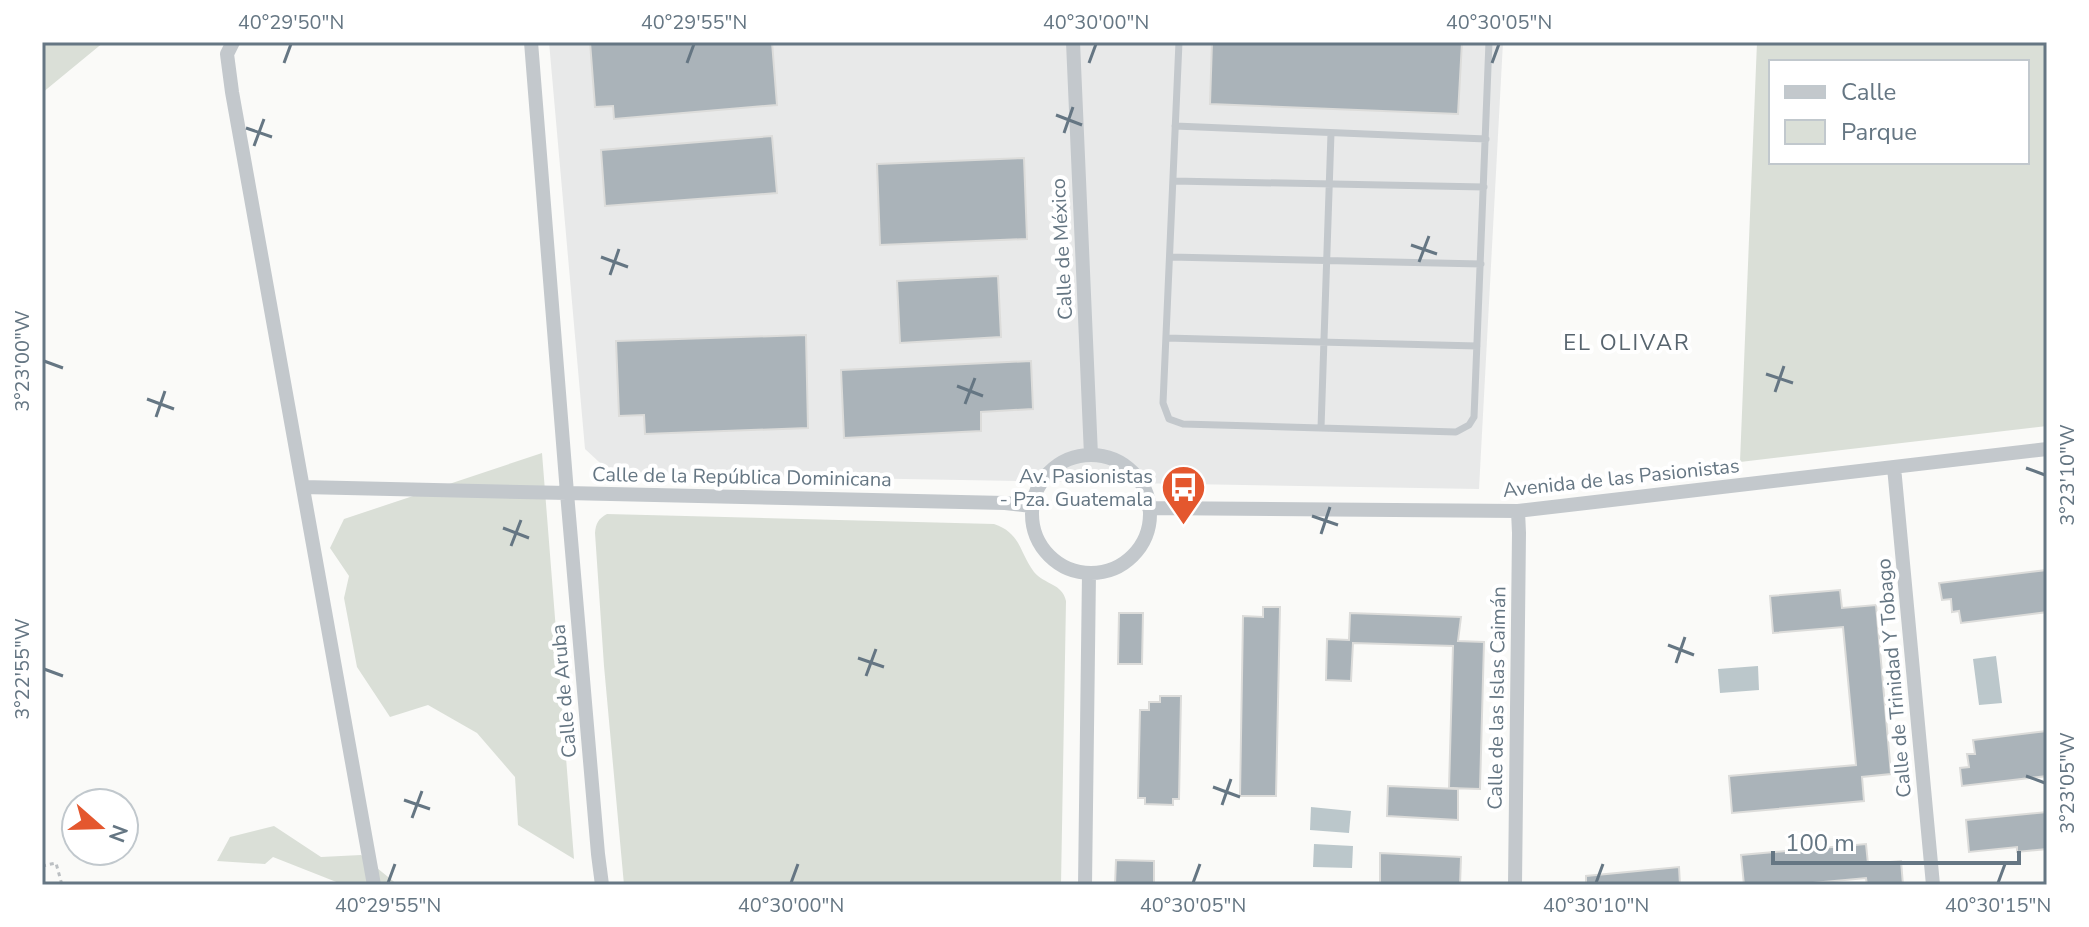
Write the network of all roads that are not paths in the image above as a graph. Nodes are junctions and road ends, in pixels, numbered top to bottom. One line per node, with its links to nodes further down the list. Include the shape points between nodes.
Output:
1 (233, 42): 22 (street, via 227,54 232,92)
2 (531, 42): 23 (street, Calle de la República Dominicana)
3 (1073, 42): 20 (street, Calle de México)
4 (1179, 42): 6 (lane)
5 (1489, 42): 8 (lane)
6 (1175, 126): 7 (lane); 9 (lane)
7 (1331, 133): 8 (lane); 10 (lane)
8 (1486, 139): 11 (lane)
9 (1173, 181): 10 (lane); 12 (lane)
10 (1329, 184): 11 (lane); 13 (lane)
11 (1484, 187): 14 (lane)
12 (1170, 257): 13 (lane); 15 (lane)
13 (1326, 260): 14 (lane); 16 (lane)
14 (1481, 264): 17 (lane)
15 (1166, 338): 16 (lane); 18 (lane, via 1163,403 1169,419 1183,424)
16 (1324, 342): 17 (lane); 18 (lane)
17 (1477, 346): 18 (lane, via 1474,417 1456,432)
18 (1321, 428)
19 (2047, 449): 21 (street, Avenida de las Pasionistas)
20 (1091, 455): 24 (street, via 1074,457 1046,475); 25 (street, via 1124,465 1145,491)
21 (1894, 467): 26 (street, Avenida de las Pasionistas); 32 (street, Calle de Trinidad Y Tobago)
22 (303, 487): 23 (street); 28 (street)
23 (567, 493): 24 (street, Calle de la República Dominicana); 29 (street, Calle de Aruba)
24 (1032, 506): 27 (street, via 1033,526 1046,552 1070,569)
25 (1149, 508): 26 (street, Avenida de las Pasionistas); 27 (street, via 1148,528 1127,561)
26 (1518, 511): 31 (street, Calle de las Islas Caimán)
27 (1089, 573): 30 (street)
28 (374, 885)
29 (602, 885)
30 (1085, 885)
31 (1515, 885)
32 (1933, 885)

